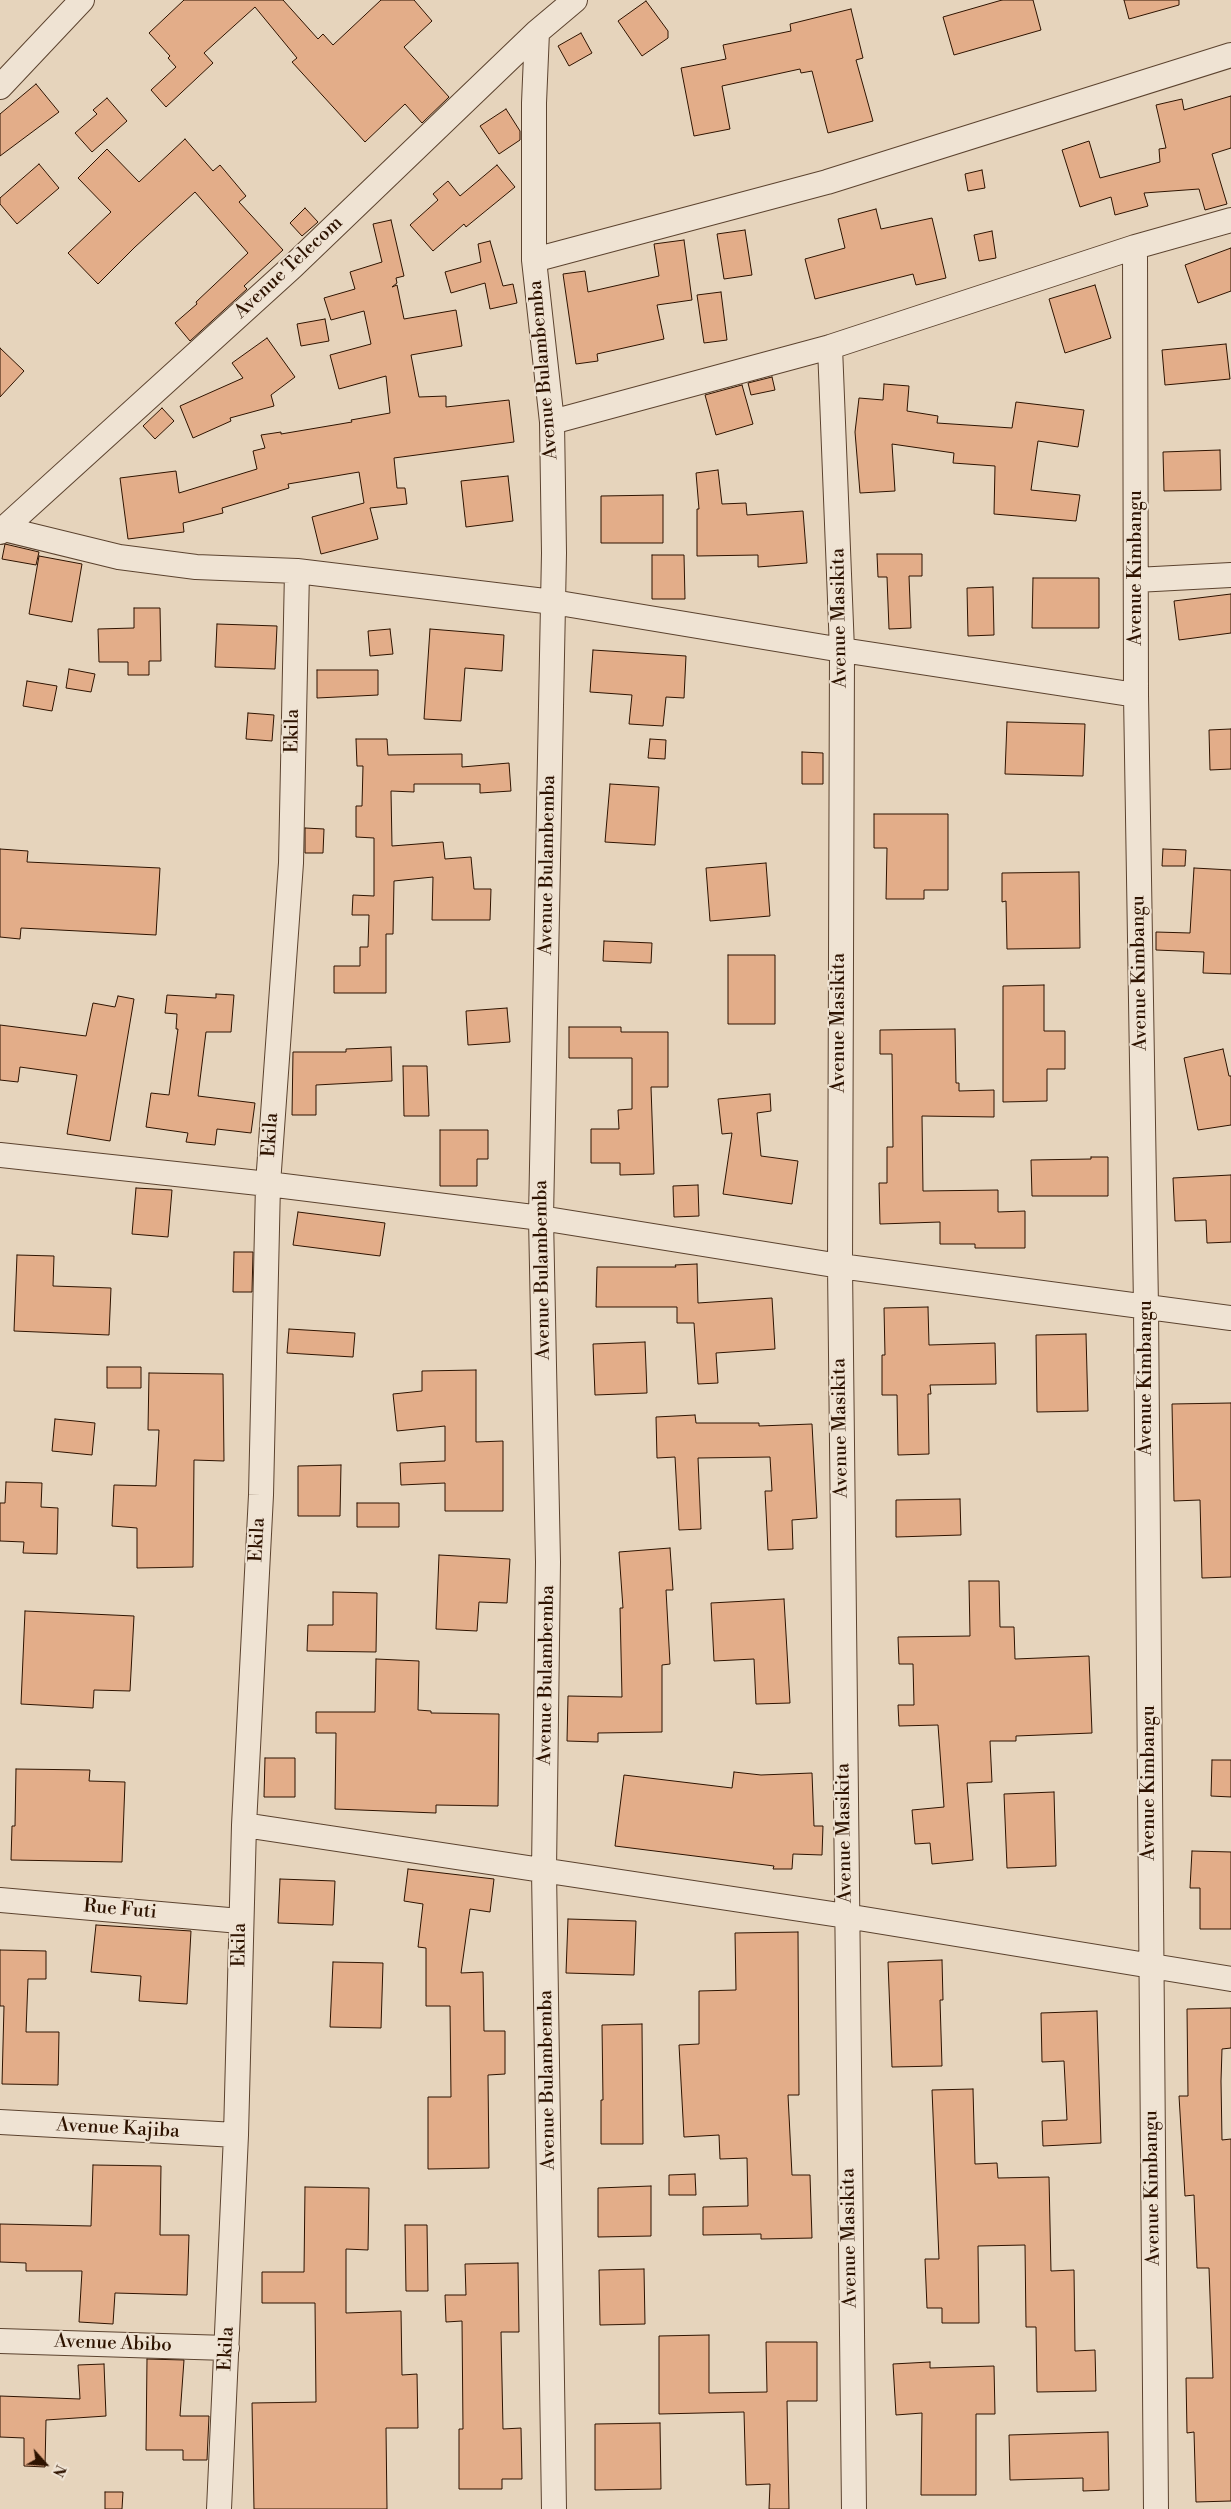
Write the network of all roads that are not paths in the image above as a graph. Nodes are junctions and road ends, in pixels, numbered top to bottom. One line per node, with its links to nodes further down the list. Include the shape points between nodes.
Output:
1 (82, 0): 5 (street)
2 (575, 0): 3 (street, Avenue Telecom)
3 (537, 32): 8 (street, Avenue Bulambemba); 11 (street, Avenue Telecom, via 292,267)
4 (1231, 55): 8 (street, via 827,182)
5 (0, 87)
6 (1231, 220): 7 (street)
7 (1135, 247): 9 (street); 14 (street, Avenue Kimbangu)
8 (534, 260): 10 (street, Avenue Bulambemba)
9 (830, 347): 10 (street); 16 (street, Avenue Masikita)
10 (552, 422): 15 (street, Avenue Bulambemba)
11 (1, 530): 12 (street, via 119,557 196,567)
12 (296, 571): 15 (street); 19 (street, Ekila, via 291,863)
13 (1231, 575): 14 (street)
14 (1136, 580): 17 (street, Avenue Kimbangu)
15 (553, 602): 16 (street); 20 (street, Avenue Bulambemba)
16 (842, 650): 17 (street); 21 (street, Avenue Masikita)
17 (1136, 695): 22 (street, Avenue Kimbangu)
18 (0, 1155): 19 (street)
19 (268, 1184): 20 (street); 24 (street, Ekila, via 261,1495)
20 (541, 1218): 21 (street); 25 (street, Avenue Bulambemba, via 548,1562)
21 (840, 1266): 22 (street); 27 (street, Avenue Masikita)
22 (1146, 1306): 23 (street); 29 (street, Avenue Kimbangu)
23 (1231, 1318)
24 (244, 1825): 25 (street); 28 (street, Ekila)
25 (544, 1870): 27 (street); 36 (street, Avenue Bulambemba)
26 (0, 1900): 28 (street, Rue Futi)
27 (846, 1916): 29 (street); 37 (street, Avenue Masikita)
28 (240, 1920): 32 (street, Ekila)
29 (1150, 1966): 30 (street); 38 (street, Avenue Kimbangu)
30 (1231, 1979)
31 (0, 2122): 32 (street, Avenue Kajiba)
32 (236, 2135): 34 (street, Ekila)
33 (0, 2341): 34 (street, Avenue Abibo)
34 (227, 2348): 35 (street, Ekila)
35 (219, 2509)
36 (554, 2509)
37 (854, 2509)
38 (1156, 2509)

